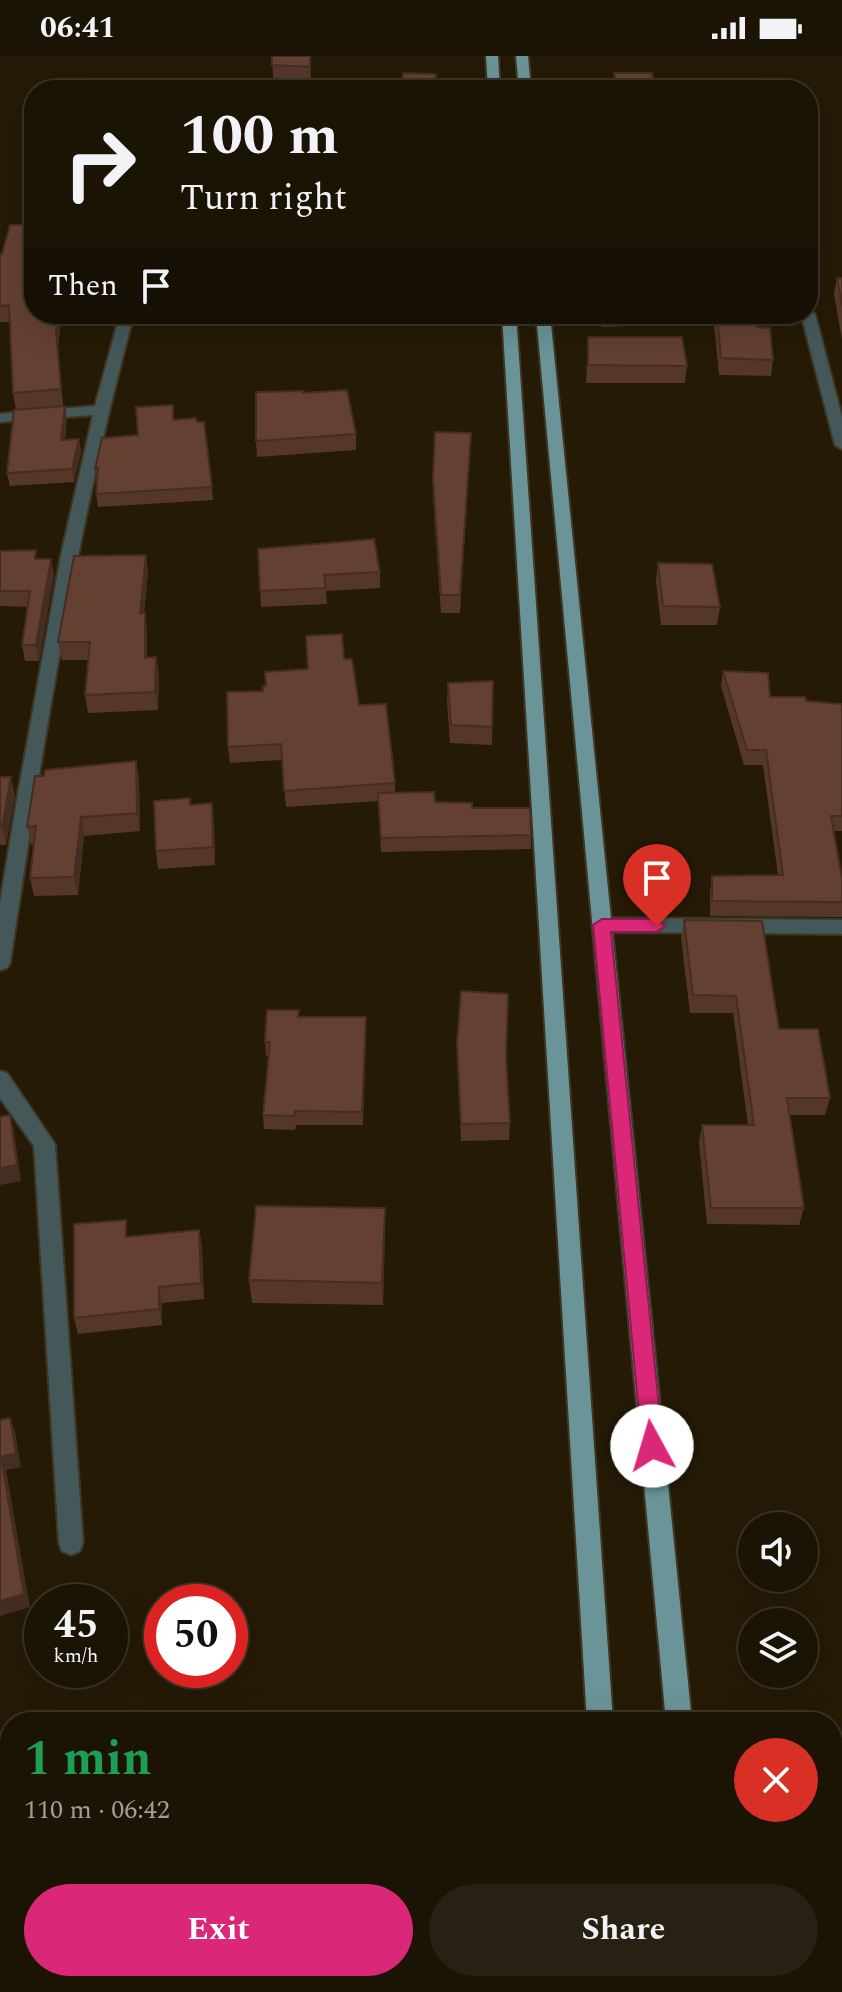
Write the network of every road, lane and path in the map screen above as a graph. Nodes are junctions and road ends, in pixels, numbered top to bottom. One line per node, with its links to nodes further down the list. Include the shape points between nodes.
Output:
1 (492, 56): 3 (main road)
2 (522, 56): 4 (main road)
3 (493, 80)
4 (524, 80)
5 (124, 324): 9 (street)
6 (510, 324): 19 (main road)
7 (544, 324): 13 (main road)
8 (811, 324): 11 (street)
9 (99, 410): 10 (street); 12 (street)
10 (0, 418)
11 (842, 445)
12 (8, 865): 15 (street)
13 (602, 925): 14 (street); 20 (main road)
14 (842, 927)
15 (0, 963)
16 (0, 1079): 17 (street)
17 (8, 1111): 18 (street, via 44,1144)
18 (71, 1543)
19 (599, 1712)
20 (678, 1712)

